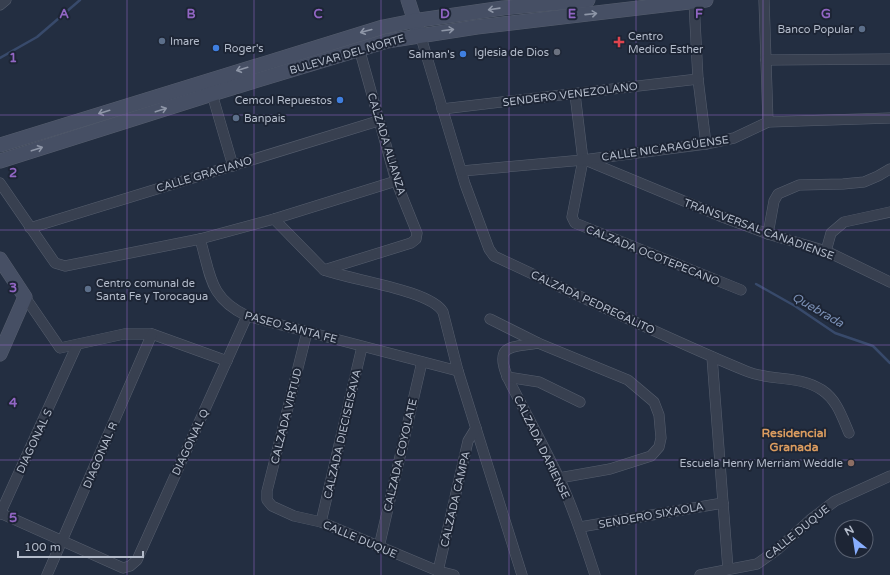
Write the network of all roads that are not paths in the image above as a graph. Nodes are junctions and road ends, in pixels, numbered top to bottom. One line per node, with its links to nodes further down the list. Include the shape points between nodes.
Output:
1 (6, 0): 6 (street)
2 (408, 0): 7 (main road)
3 (588, 0): 7 (main road, BULEVAR DEL NORTE, one-way to 7)
4 (764, 0): 11 (street)
5 (700, 1): 8 (main road, BULEVAR DEL NORTE, one-way to 5); 12 (street)
6 (0, 5)
7 (413, 20): 8 (main road); 20 (main road, BULEVAR DEL NORTE, one-way to 20, via 344,38)
8 (420, 34): 9 (main road, BULEVAR DEL NORTE); 15 (street, CALZADA PEDREGALITO)
9 (359, 48): 13 (main road, BULEVAR DEL NORTE); 17 (street, CALZADA ALIANZA)
10 (890, 59): 11 (street)
11 (766, 60): 18 (street)
12 (698, 79): 14 (street, SENDERO VENEZOLANO); 19 (street)
13 (212, 94): 22 (main road, BULEVAR DEL NORTE, one-way to 13); 23 (street)
14 (575, 94): 15 (street, SENDERO VENEZOLANO); 21 (street, CALZADA OCOTEPECANO)
15 (442, 108): 25 (street, CALZADA PEDREGALITO)
16 (890, 118): 18 (street, CALLE NICARAGÜENSE)
17 (378, 121): 23 (street, CALLE GRACIANO); 26 (street, CALZADA ALIANZA)
18 (768, 122): 19 (street, CALLE NICARAGÜENSE, via 734,138)
19 (706, 144): 21 (street, CALLE NICARAGÜENSE)
20 (0, 145)
21 (583, 160): 25 (street, CALLE NICARAGÜENSE); 31 (street, TRANSVERSAL CANADIENSE); 40 (street, CALZADA OCOTEPECANO, via 572,217 575,223)
22 (0, 161)
23 (233, 166): 30 (street, CALLE GRACIANO)
24 (890, 168): 31 (street, via 864,182 798,185 778,194 774,201)
25 (462, 171): 51 (street, CALZADA PEDREGALITO, via 489,249 494,256)
26 (396, 181): 29 (street); 35 (street, CALZADA ALIANZA, via 417,233 416,239 412,243)
27 (0, 183): 30 (street)
28 (890, 212): 33 (street, via 844,222 831,234)
29 (274, 219): 32 (street); 35 (street)
30 (30, 228): 32 (street, via 54,263 65,266)
31 (768, 234): 33 (street, TRANSVERSAL CANADIENSE)
32 (200, 239): 42 (street, PASEO SANTA FE, via 220,298 233,310)
33 (826, 252): 38 (street, TRANSVERSAL CANADIENSE)
34 (0, 259): 37 (main road)
35 (324, 270): 55 (street, via 431,300 443,312)
36 (890, 272): 38 (street)
37 (4, 273): 41 (main road)
38 (879, 277): 39 (street, TRANSVERSAL CANADIENSE)
39 (890, 282)
40 (741, 290)
41 (25, 297): 49 (street); 50 (main road)
42 (246, 316): 44 (street, PASEO SANTA FE); 52 (street, DIAGONAL Q)
43 (490, 319): 46 (street)
44 (307, 332): 48 (street, PASEO SANTA FE); 62 (street, CALZADA VIRTUD, via 267,491)
45 (152, 334): 47 (street, via 124,334); 52 (street); 67 (street, DIAGONAL R)
46 (538, 343): 56 (street, CALZADA DARIENSE, via 511,346 508,349 503,358); 61 (street, via 628,380 654,402 659,415 661,438 659,447 652,456 610,469)
47 (77, 345): 49 (street); 54 (street, DIAGONAL S)
48 (362, 346): 53 (street, PASEO SANTA FE); 65 (street, CALZADA DIECISEISAVA)
49 (60, 348): 54 (street)
50 (0, 354)
51 (712, 357): 59 (street, CALZADA PEDREGALITO, via 758,376 807,382 836,404); 63 (street)
52 (228, 361): 67 (street, DIAGONAL Q, via 137,560 123,568)
53 (422, 362): 55 (street, PASEO SANTA FE); 68 (street, CALZADA COYOLATE)
54 (67, 368): 64 (street, DIAGONAL S)
55 (458, 371): 58 (street)
56 (506, 377): 57 (street, via 539,382); 61 (street, CALZADA DARIENSE)
57 (580, 402)
58 (476, 428): 70 (street, CALZADA CAMPA, via 468,441); 73 (street)
59 (849, 433)
60 (890, 476): 69 (street, CALLE DUQUE, via 835,501 757,564)
61 (559, 478): 66 (street, CALZADA DARIENSE)
62 (268, 500): 65 (street, CALLE DUQUE, via 272,506 294,516)
63 (723, 503): 66 (street, SENDERO SIXAOLA); 69 (street)
64 (0, 513): 67 (street)
65 (321, 522): 68 (street, CALLE DUQUE)
66 (580, 527): 74 (street, CALZADA DARIENSE)
67 (62, 542): 71 (street, DIAGONAL R)
68 (379, 547): 70 (street, CALLE DUQUE)
69 (728, 569): 75 (street, CALLE DUQUE)
70 (438, 571): 72 (street, CALLE DUQUE)
71 (47, 575)
72 (454, 575)
73 (522, 575)
74 (595, 575)
75 (700, 575)

